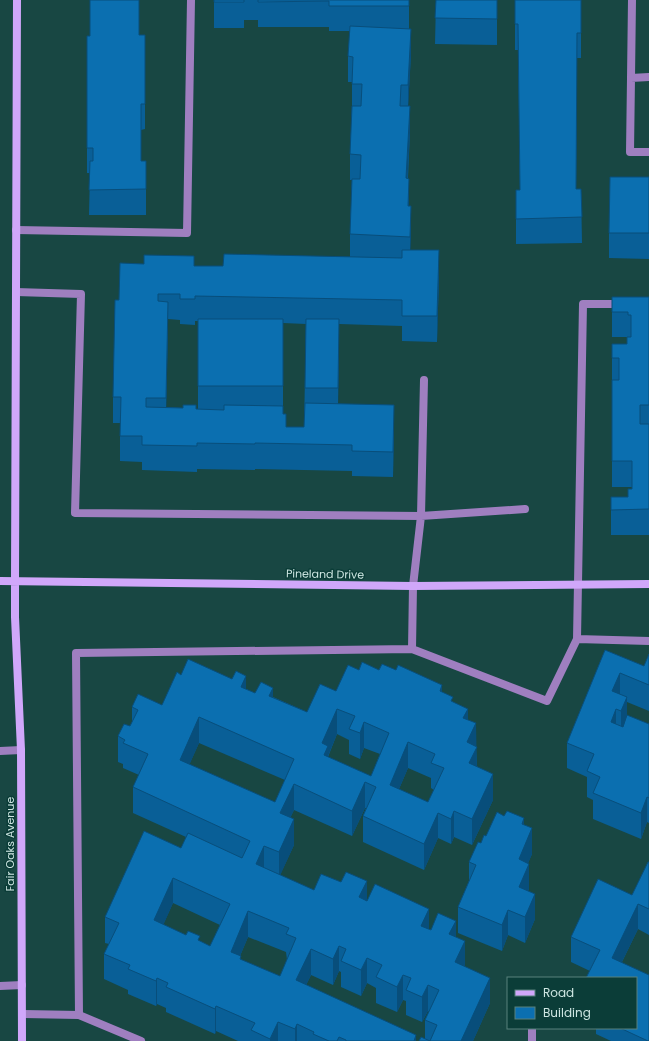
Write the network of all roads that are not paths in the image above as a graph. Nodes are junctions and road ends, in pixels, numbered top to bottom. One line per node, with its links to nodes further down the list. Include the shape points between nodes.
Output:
1 (17, 0): 7 (main road, Fair Oaks Avenue)
2 (191, 0): 7 (lane, via 187,233)
3 (632, 0): 5 (lane)
4 (649, 77): 5 (lane)
5 (631, 78): 6 (lane, via 630,152)
6 (649, 152)
7 (16, 230): 8 (main road, Fair Oaks Avenue)
8 (16, 292): 12 (lane, via 81,294 75,513); 13 (main road, Fair Oaks Avenue)
9 (627, 304): 15 (lane, via 583,304)
10 (424, 380): 12 (lane)
11 (525, 509): 12 (lane)
12 (421, 516): 17 (lane)
13 (15, 580): 14 (main road, Pineland Drive); 17 (main road, Pineland Drive); 21 (main road, Fair Oaks Avenue)
14 (0, 581)
15 (579, 584): 16 (main road, Pineland Drive); 17 (main road, Pineland Drive); 18 (lane)
16 (649, 584)
17 (413, 586): 20 (lane)
18 (577, 638): 19 (lane); 20 (lane, via 547,701)
19 (649, 641)
20 (412, 650): 26 (lane, via 76,653)
21 (21, 750): 22 (lane); 23 (main road, Fair Oaks Avenue)
22 (0, 751)
23 (22, 985): 24 (lane); 25 (main road, Fair Oaks Avenue)
24 (0, 986)
25 (22, 1014): 26 (lane); 28 (main road, Fair Oaks Avenue)
26 (79, 1015): 29 (lane)
27 (532, 1029): 30 (lane)
28 (22, 1041)
29 (141, 1041)
30 (532, 1041)

